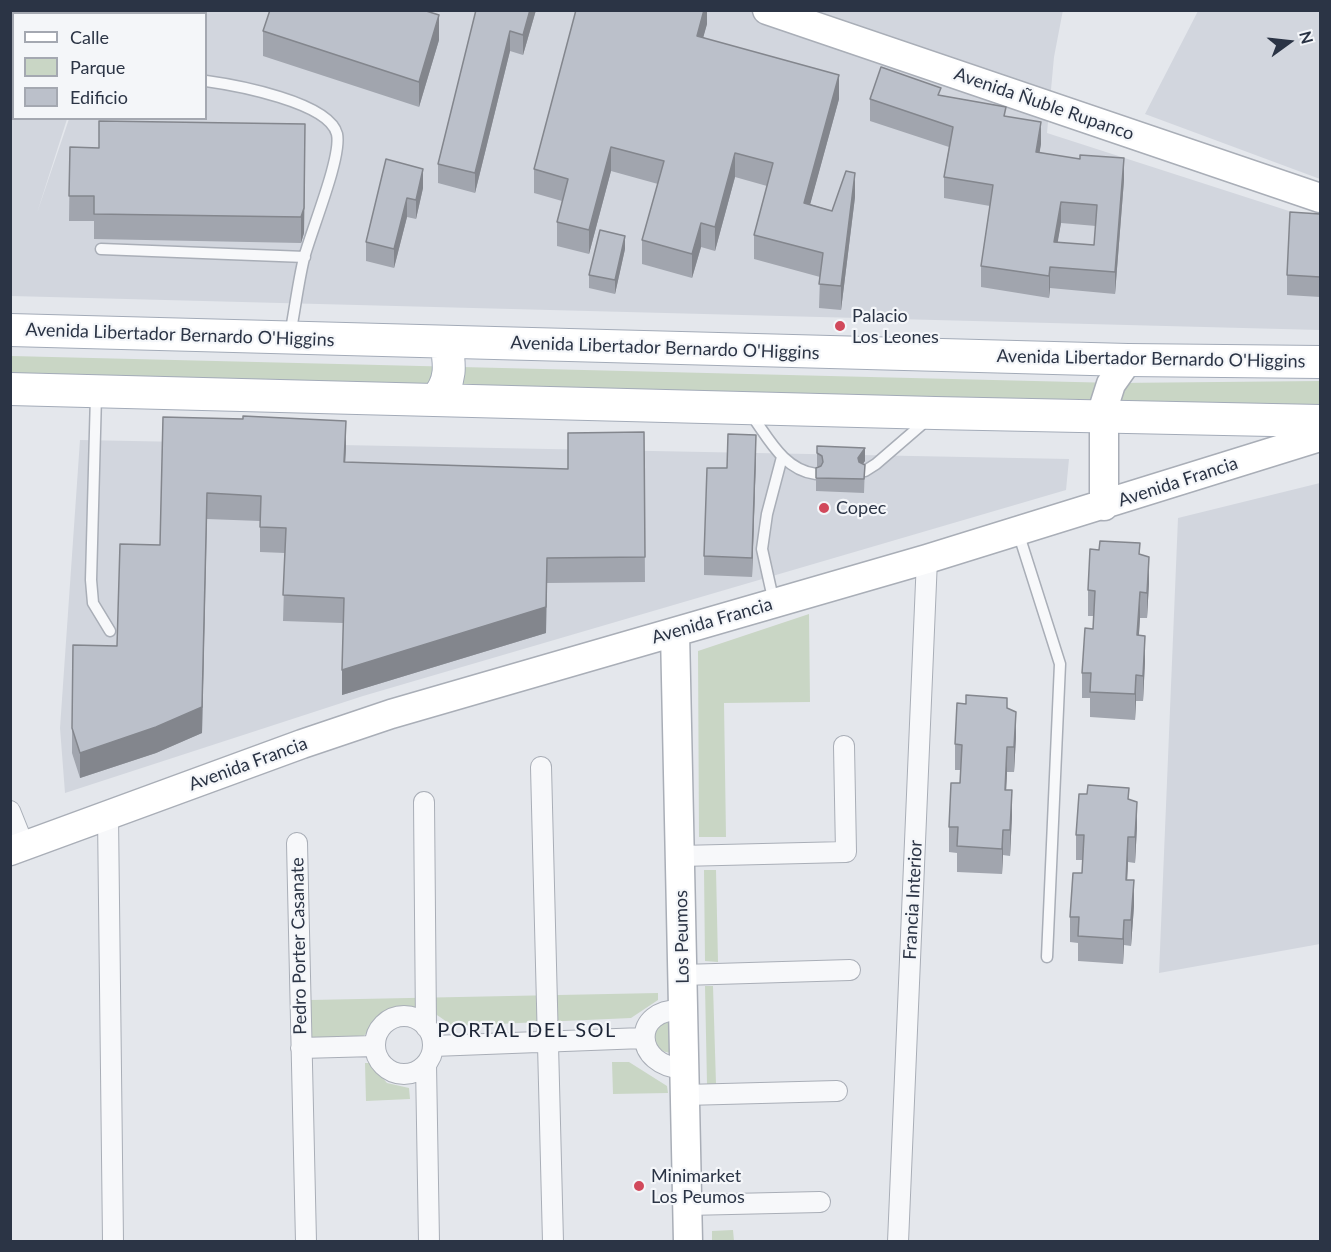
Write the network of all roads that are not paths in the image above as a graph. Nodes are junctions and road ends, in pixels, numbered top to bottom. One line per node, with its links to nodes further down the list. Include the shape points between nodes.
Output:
1 (767, 10): 3 (street, Avenida Ñuble Rupanco)
2 (207, 81): 5 (lane, via 242,86 292,101 328,120 337,134 337,154)
3 (1320, 198)
4 (101, 249): 5 (lane)
5 (305, 257): 7 (lane)
6 (10, 330): 7 (main road, Avenida Libertador Bernardo O'Higgins)
7 (290, 338): 8 (main road, Avenida Libertador Bernardo O'Higgins)
8 (446, 342): 9 (main road, Avenida Libertador Bernardo O'Higgins); 13 (main road, via 449,375)
9 (1128, 360): 10 (main road, Avenida Libertador Bernardo O'Higgins); 16 (street, via 1106,395)
10 (1320, 362)
11 (10, 389): 12 (main road)
12 (96, 392): 13 (main road); 26 (lane, via 91,580 93,603)
13 (436, 400): 14 (main road)
14 (746, 408): 15 (main road); 19 (lane)
15 (935, 413): 16 (main road); 20 (lane)
16 (1103, 417): 17 (main road); 22 (street)
17 (1320, 421)
18 (1320, 437): 22 (street, Avenida Francia)
19 (782, 457): 21 (lane, via 795,468); 25 (lane, via 762,549)
20 (865, 471)
21 (816, 474)
22 (1104, 506): 23 (street, Avenida Francia)
23 (1018, 532): 24 (street, Avenida Francia); 36 (lane, via 1060,664)
24 (927, 559): 25 (street, Avenida Francia); 54 (street, Francia Interior)
25 (774, 603): 27 (street, Avenida Francia)
26 (110, 631)
27 (675, 632): 32 (street, Avenida Francia, via 391,714); 35 (street, Los Peumos)
28 (844, 746): 35 (street, via 846,852)
29 (541, 767): 41 (street)
30 (424, 802): 43 (street)
31 (10, 811): 34 (street)
32 (108, 816): 34 (street, Avenida Francia); 49 (street)
33 (297, 843): 44 (street, Pedro Porter Casanate)
34 (17, 849)
35 (680, 856): 38 (street, Los Peumos)
36 (1047, 957)
37 (850, 970): 38 (street)
38 (682, 975): 39 (street, Los Peumos)
39 (683, 1010): 40 (street, via 658,1015 647,1024); 45 (street, Los Peumos)
40 (643, 1038): 41 (street); 45 (street, via 648,1052 659,1063 676,1068)
41 (548, 1041): 43 (street); 52 (street)
42 (375, 1046): 43 (street, via 380,1063 394,1073 412,1073); 43 (street, via 386,1023 393,1018 411,1017); 44 (street)
43 (428, 1046): 51 (street)
44 (302, 1048): 50 (street, Pedro Porter Casanate)
45 (685, 1082): 46 (street); 48 (street, Los Peumos)
46 (837, 1091)
47 (820, 1202): 48 (street)
48 (687, 1205): 53 (street, Los Peumos)
49 (113, 1242)
50 (306, 1242)
51 (429, 1242)
52 (554, 1242)
53 (688, 1242)
54 (898, 1242)

